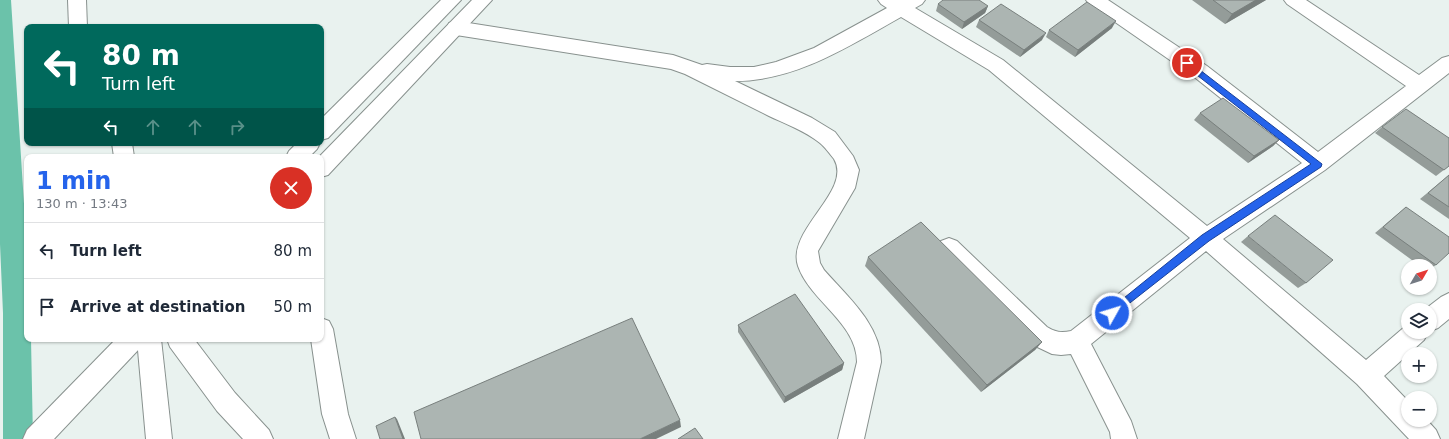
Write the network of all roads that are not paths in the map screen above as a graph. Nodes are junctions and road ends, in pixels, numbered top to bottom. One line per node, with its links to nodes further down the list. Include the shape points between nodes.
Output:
1 (77, 0): 7 (main road)
2 (452, 0): 12 (main road)
3 (483, 0): 8 (main road)
4 (1095, 0): 15 (main road, via 1200,72)
5 (1293, 0): 11 (main road)
6 (902, 3): 10 (main road, via 821,53 778,69 754,74 730,74); 17 (main road, via 996,65)
7 (78, 24)
8 (456, 28): 10 (main road, via 651,58); 16 (main road)
9 (1449, 63): 11 (main road)
10 (692, 69): 34 (main road, via 805,124 828,138 843,156 848,170 844,188 807,251 809,265 816,277 858,328 868,352 869,362)
11 (1419, 85): 15 (main road)
12 (324, 129)
13 (307, 146): 14 (main road)
14 (299, 154)
15 (1318, 164): 17 (main road)
16 (324, 166)
17 (1206, 238): 22 (main road); 27 (main road)
18 (949, 248): 22 (main road, via 1038,335 1050,343 1063,345)
19 (1449, 304): 20 (main road)
20 (1437, 314)
21 (1408, 339): 27 (main road)
22 (1077, 341): 35 (main road, via 1122,430)
23 (129, 342): 30 (main road)
24 (149, 342): 31 (main road)
25 (181, 342): 32 (main road, via 226,402)
26 (323, 342): 33 (main road, via 335,414)
27 (1366, 376): 28 (main road)
28 (1401, 413)
29 (1415, 427): 36 (main road)
30 (36, 439)
31 (159, 439)
32 (260, 439)
33 (342, 439)
34 (851, 439)
35 (1124, 439)
36 (1427, 439)

